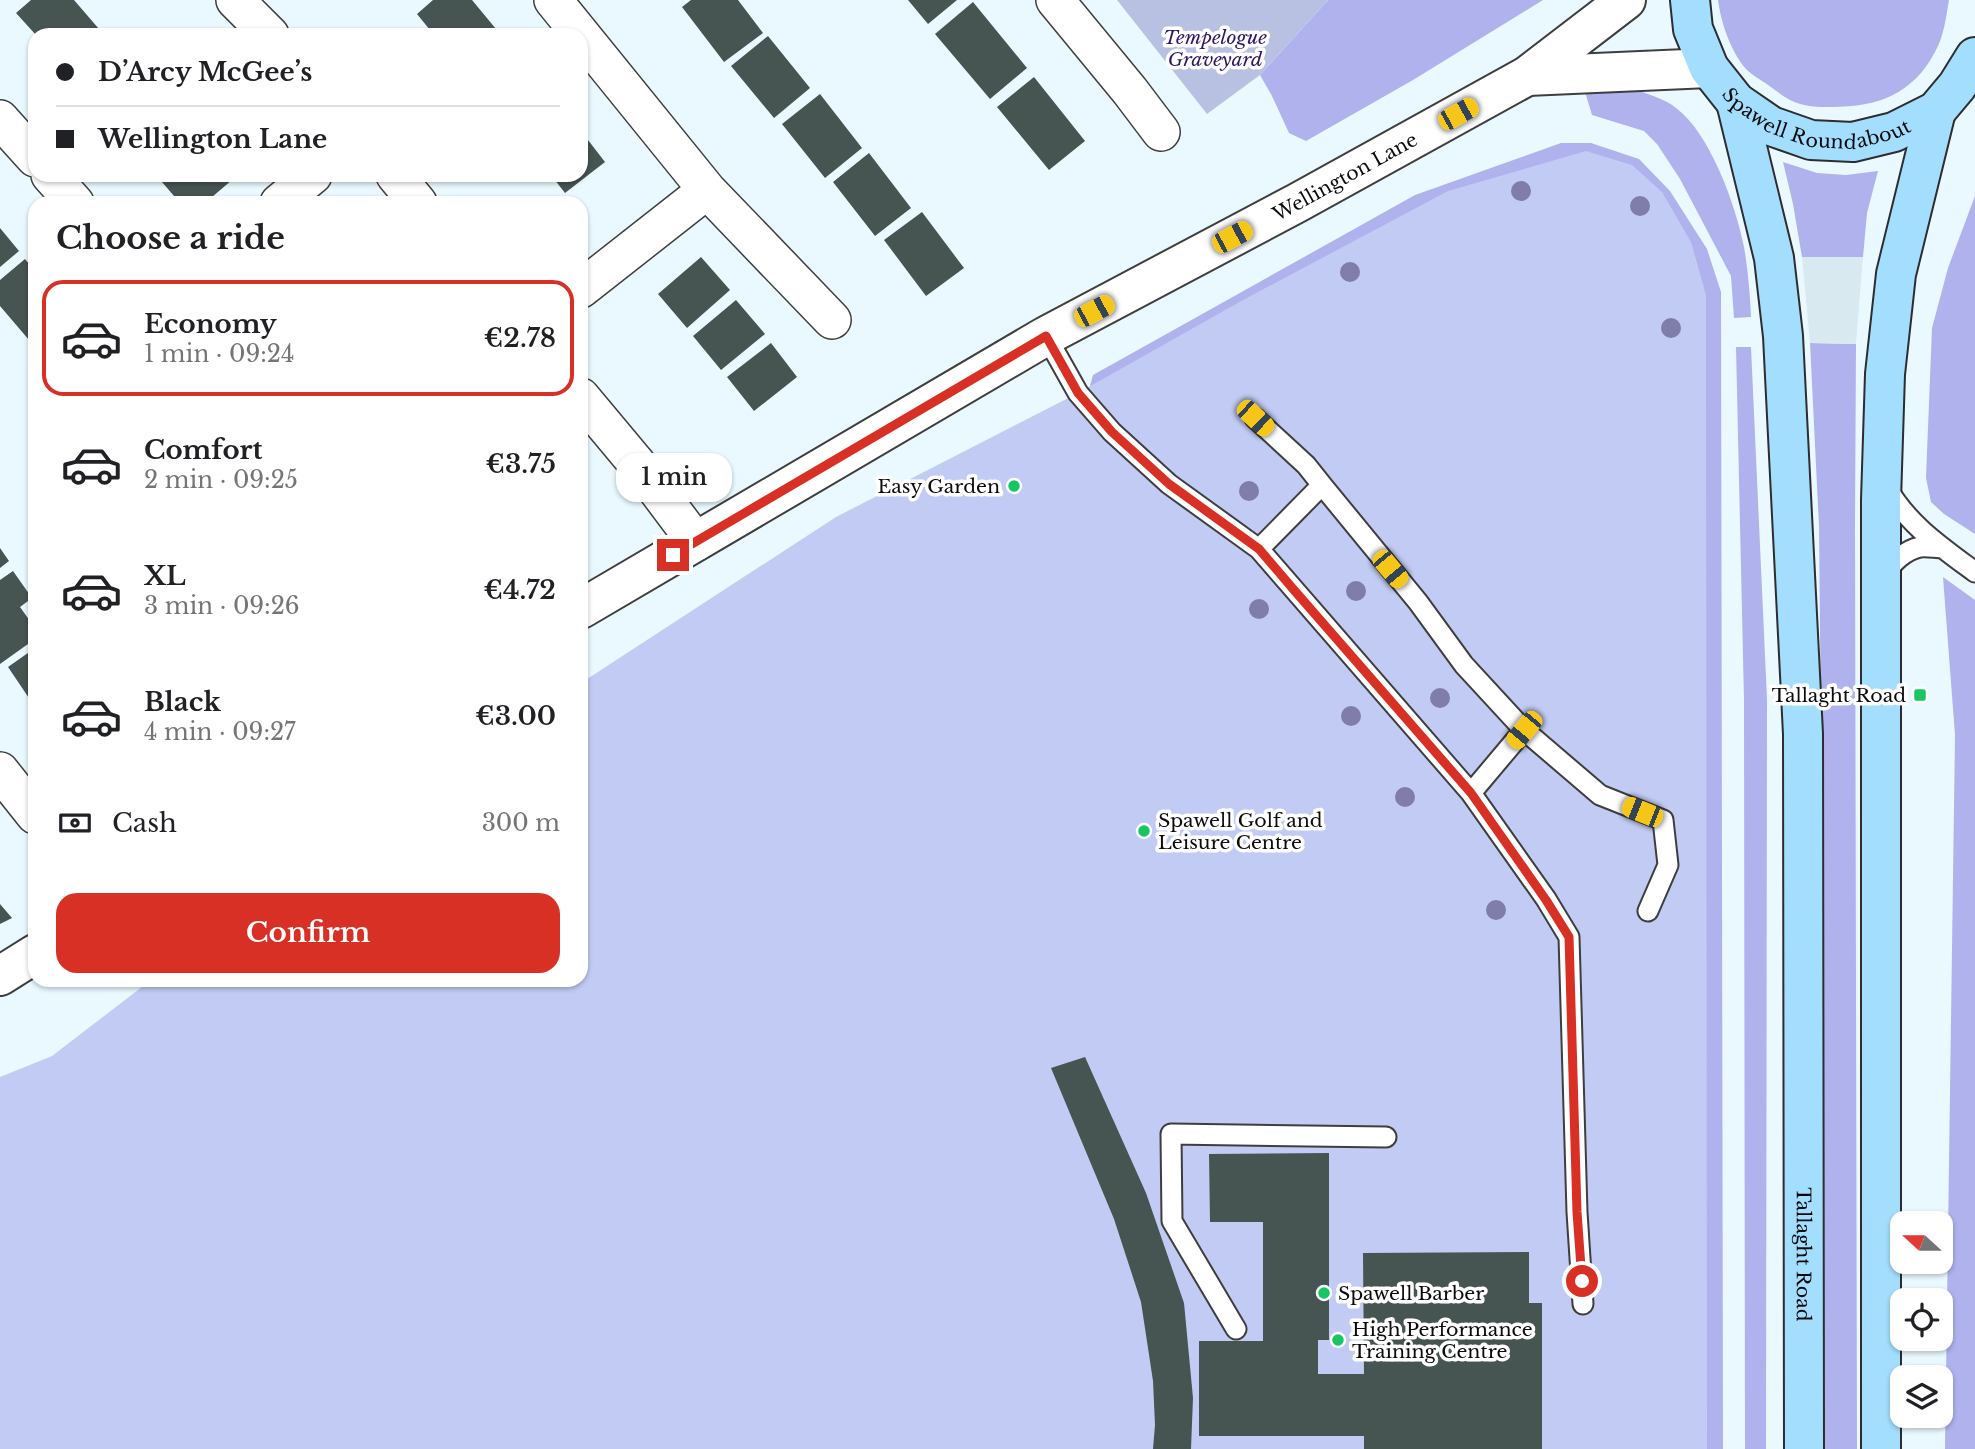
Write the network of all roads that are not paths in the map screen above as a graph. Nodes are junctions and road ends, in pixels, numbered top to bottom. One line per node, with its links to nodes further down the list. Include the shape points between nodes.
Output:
1 (235, 0): 6 (street)
2 (553, 0): 7 (street)
3 (1055, 0): 15 (street)
4 (1626, 0): 11 (street, Wellington Lane)
5 (1690, 0): 10 (main road, Spawell Roundabout, via 1693,29)
6 (263, 28)
7 (576, 28)
8 (588, 43): 20 (street)
9 (1975, 57): 13 (main road, Spawell Roundabout)
10 (1709, 68): 11 (street, Wellington Lane); 12 (main road, Spawell Roundabout)
11 (1527, 76): 26 (street, Wellington Lane)
12 (1736, 102): 13 (main road, Spawell Roundabout, via 1771,126 1811,140 1853,142 1894,132); 47 (main road, Tallaght Road, via 1774,258 1783,336 1803,734)
13 (1936, 111): 29 (main road, via 1896,269 1885,374)
14 (0, 119): 16 (street)
15 (1161, 132)
16 (28, 150)
17 (56, 182): 21 (street)
18 (304, 182): 22 (street)
19 (401, 182): 23 (street)
20 (707, 190): 24 (street); 25 (street)
21 (69, 196)
22 (288, 196)
23 (412, 196)
24 (588, 284)
25 (832, 320)
26 (1046, 336): 31 (street, Wellington Lane); 33 (lane, via 1078,393 1112,432 1169,484)
27 (588, 405): 31 (street)
28 (1255, 418): 30 (lane)
29 (1882, 479): 32 (lane, via 1910,519); 35 (main road)
30 (1322, 485): 33 (lane); 37 (lane, via 1464,666)
31 (696, 542): 36 (street, Wellington Lane)
32 (1943, 548): 34 (lane); 35 (lane, via 1920,547 1891,564)
33 (1259, 549): 39 (lane)
34 (1975, 572)
35 (1882, 591): 48 (main road)
36 (588, 605)
37 (1524, 730): 39 (lane); 41 (lane, via 1600,795 1663,820 1668,865)
38 (0, 771): 40 (street)
39 (1471, 793): 45 (lane, via 1569,937)
40 (28, 806)
41 (1647, 911)
42 (28, 958): 43 (street)
43 (0, 975)
44 (1387, 1137): 46 (lane, via 1171,1134 1172,1221)
45 (1583, 1304)
46 (1236, 1329)
47 (1804, 1449)
48 (1881, 1449)

